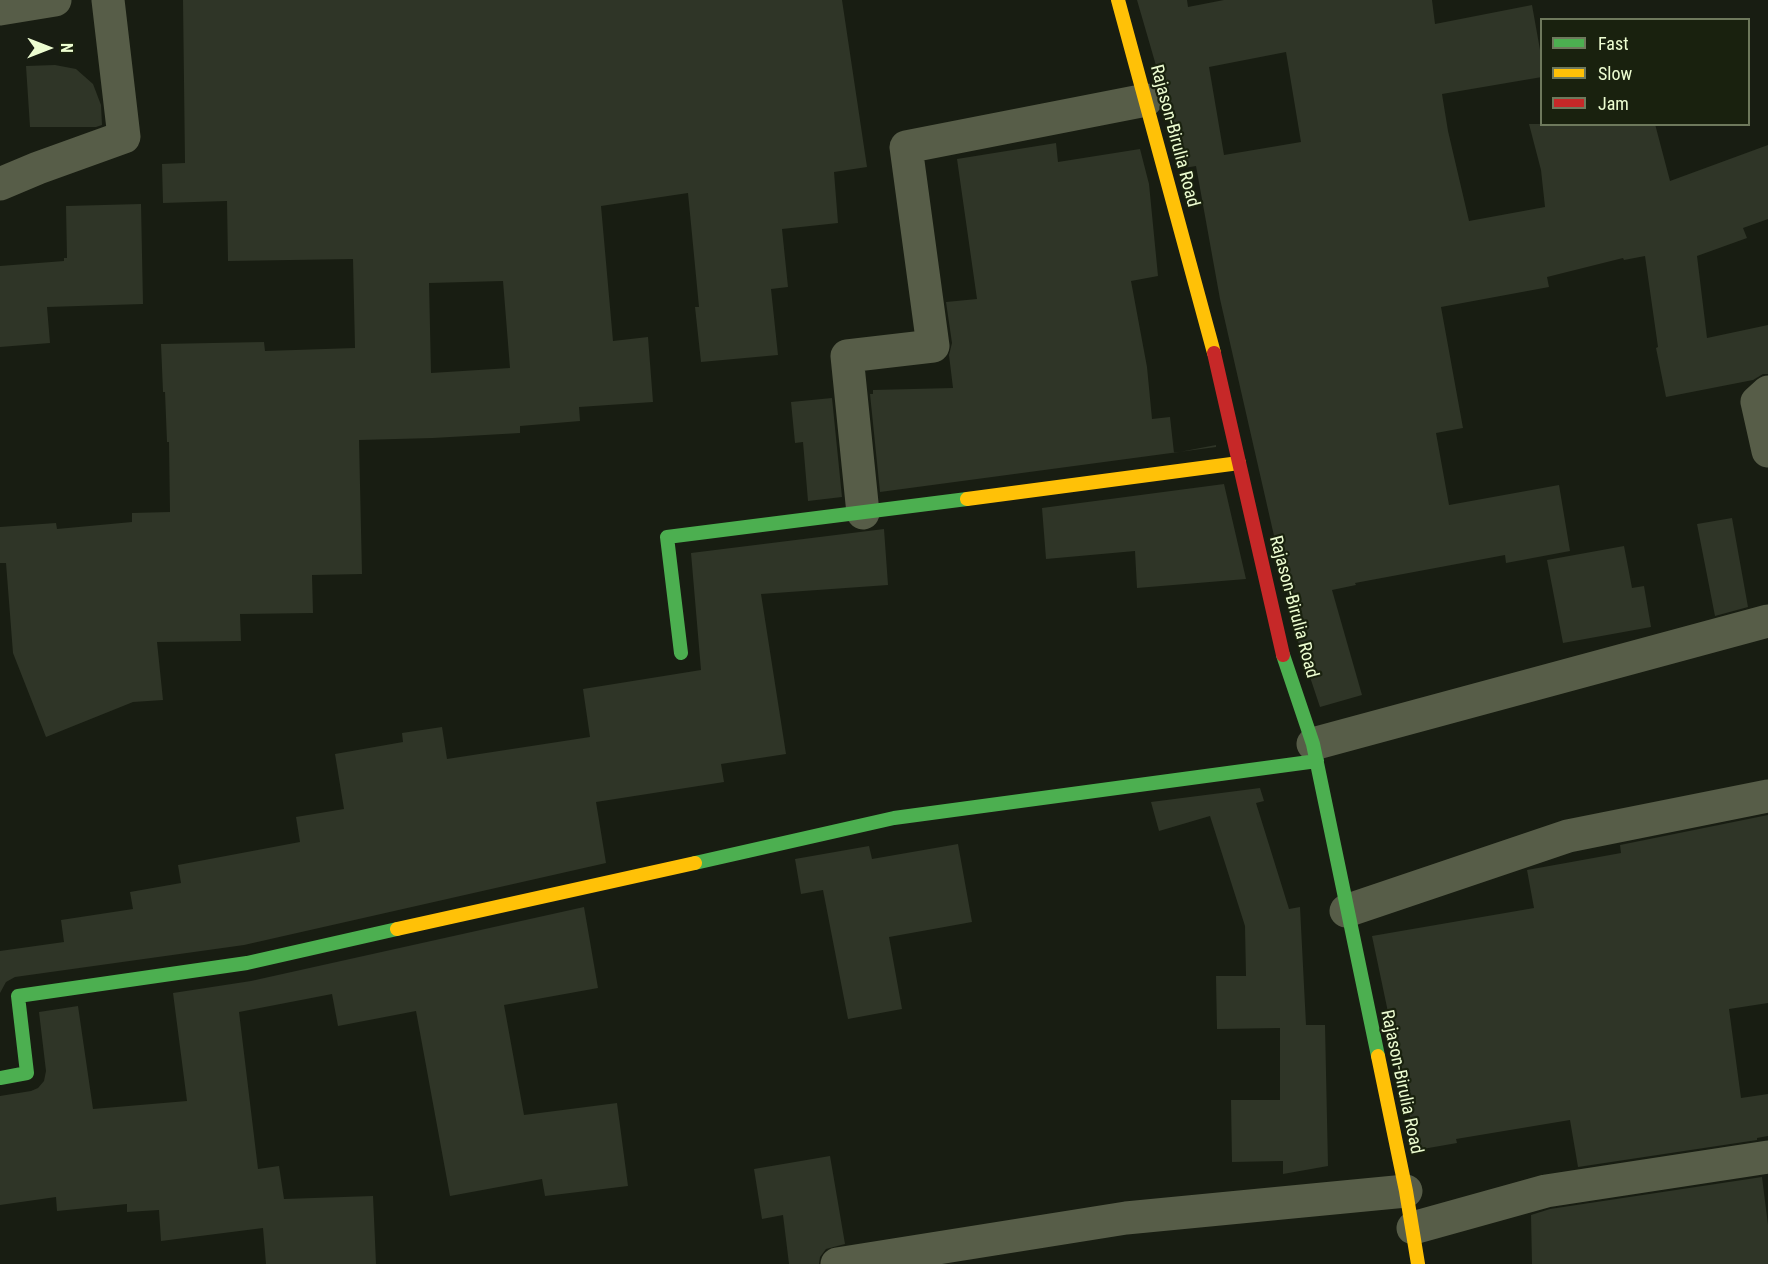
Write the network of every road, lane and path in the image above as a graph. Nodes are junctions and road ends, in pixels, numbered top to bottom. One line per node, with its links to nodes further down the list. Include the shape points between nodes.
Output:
1 (55, 0): 4 (street)
2 (108, 0): 6 (street, via 124,137)
3 (1118, 0): 5 (street, Rajason-Birulia Road)
4 (0, 9)
5 (1146, 100): 9 (street, Rajason-Birulia Road, via 1208,326); 10 (street, via 906,147 933,346 848,356)
6 (0, 184)
7 (1768, 392): 8 (street, via 1757,402)
8 (1768, 451)
9 (1239, 463): 10 (street); 13 (street, Rajason-Birulia Road, via 1280,646)
10 (863, 513): 12 (street, via 667,537)
11 (1768, 621): 13 (street)
12 (681, 653)
13 (1315, 753): 15 (street, Rajason-Birulia Road); 16 (street, via 894,818 247,963 18,996 27,1073)
14 (1768, 796): 15 (street, via 1568,836)
15 (1346, 911): 18 (street, Rajason-Birulia Road)
16 (0, 1078)
17 (1768, 1157): 19 (street, via 1546,1191)
18 (1406, 1191): 19 (street, Rajason-Birulia Road); 20 (street, via 1126,1218)
19 (1413, 1228): 21 (street, Rajason-Birulia Road)
20 (837, 1264)
21 (1418, 1264)

